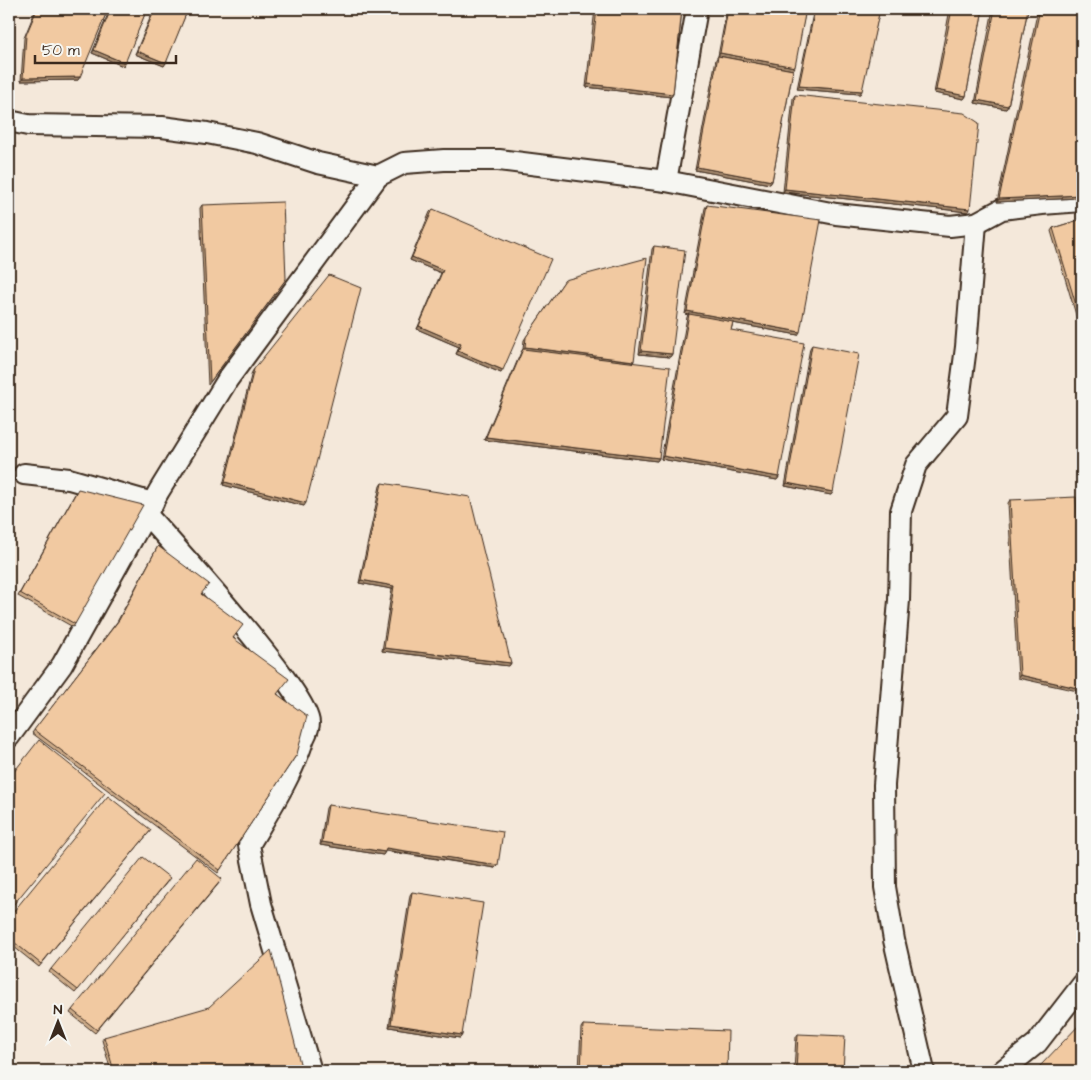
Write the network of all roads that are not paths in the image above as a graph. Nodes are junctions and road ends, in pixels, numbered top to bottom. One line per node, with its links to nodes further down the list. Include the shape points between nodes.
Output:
1 (697, 9): 4 (street)
2 (9, 121): 3 (street, via 28,125 162,127 207,132)
3 (378, 176): 4 (street, via 404,163 500,160); 8 (street, via 228,379)
4 (666, 181): 6 (street, via 836,214 950,226)
5 (1082, 201): 6 (street, via 1002,209)
6 (976, 223): 12 (street, via 957,416 916,465 901,511 899,600 884,785 885,887)
7 (24, 474): 8 (street, via 69,479)
8 (150, 509): 9 (street, via 62,666); 11 (street, via 293,689 309,723 298,759 249,846 261,904)
9 (9, 737)
10 (1082, 985): 13 (street, via 1037,1043)
11 (311, 1071)
12 (924, 1071)
13 (1002, 1071)

